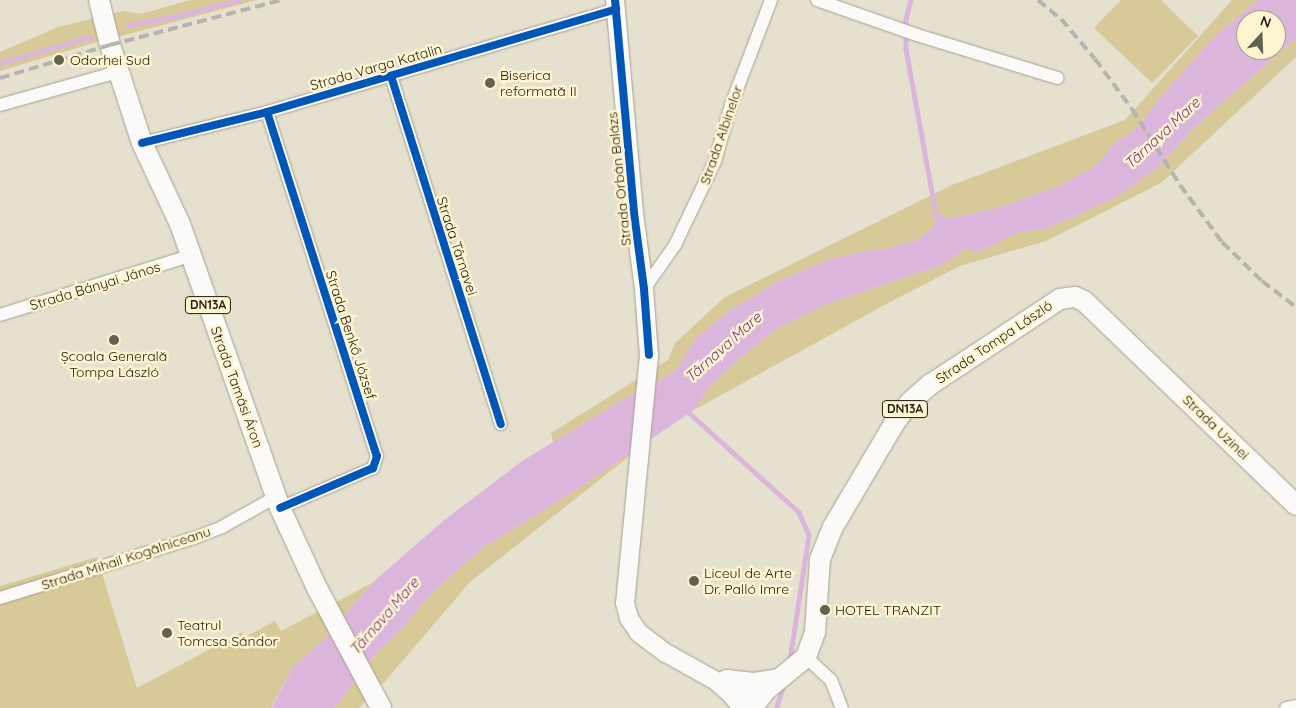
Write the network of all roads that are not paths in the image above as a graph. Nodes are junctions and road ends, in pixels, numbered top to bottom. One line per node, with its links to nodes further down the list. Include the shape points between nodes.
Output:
1 (99, 0): 5 (main road, Strada Tamási Áron / DN13A)
2 (771, 0): 12 (street, Strada Albinelor, via 715,161 675,245)
3 (817, 0): 7 (street, via 917,35)
4 (616, 4): 6 (street, Strada Varga Katalin); 12 (main road, Strada Orbán Balázs, via 634,213)
5 (118, 70): 8 (street); 10 (main road, Strada Tamási Áron / DN13A)
6 (390, 76): 9 (street, Strada Varga Katalin); 15 (street, Strada Târnavei)
7 (1058, 78)
8 (0, 106)
9 (267, 112): 10 (street, Strada Varga Katalin); 16 (street, Strada Benkő József, via 376,456 373,468)
10 (142, 143): 11 (main road, Strada Tamási Áron / DN13A, via 180,224)
11 (190, 256): 13 (street, Strada Bányai János); 16 (main road, Strada Tamási Áron / DN13A)
12 (644, 289): 20 (main road, Strada Orbán Balázs, via 649,355 625,602 629,618 639,633 666,653)
13 (0, 315)
14 (1136, 348): 17 (main road, Strada Uzinei / DN13A); 19 (main road, Strada Tompa László / DN13A, via 1084,301 1067,296 931,384 910,402 833,526 820,559 815,632)
15 (501, 424)
16 (278, 503): 18 (street, Strada Mihail Kogălniceanu, via 194,538); 24 (main road, Strada Tamási Áron / DN13A, via 326,606)
17 (1296, 505)
18 (0, 598)
19 (790, 670): 21 (main road, via 754,682); 22 (main road, DN13A); 25 (street, via 831,680)
20 (702, 671): 21 (main road); 22 (main road)
21 (729, 680): 22 (main road)
22 (750, 706)
23 (1296, 706): 26 (street)
24 (381, 708)
25 (842, 708)
26 (1286, 708)

